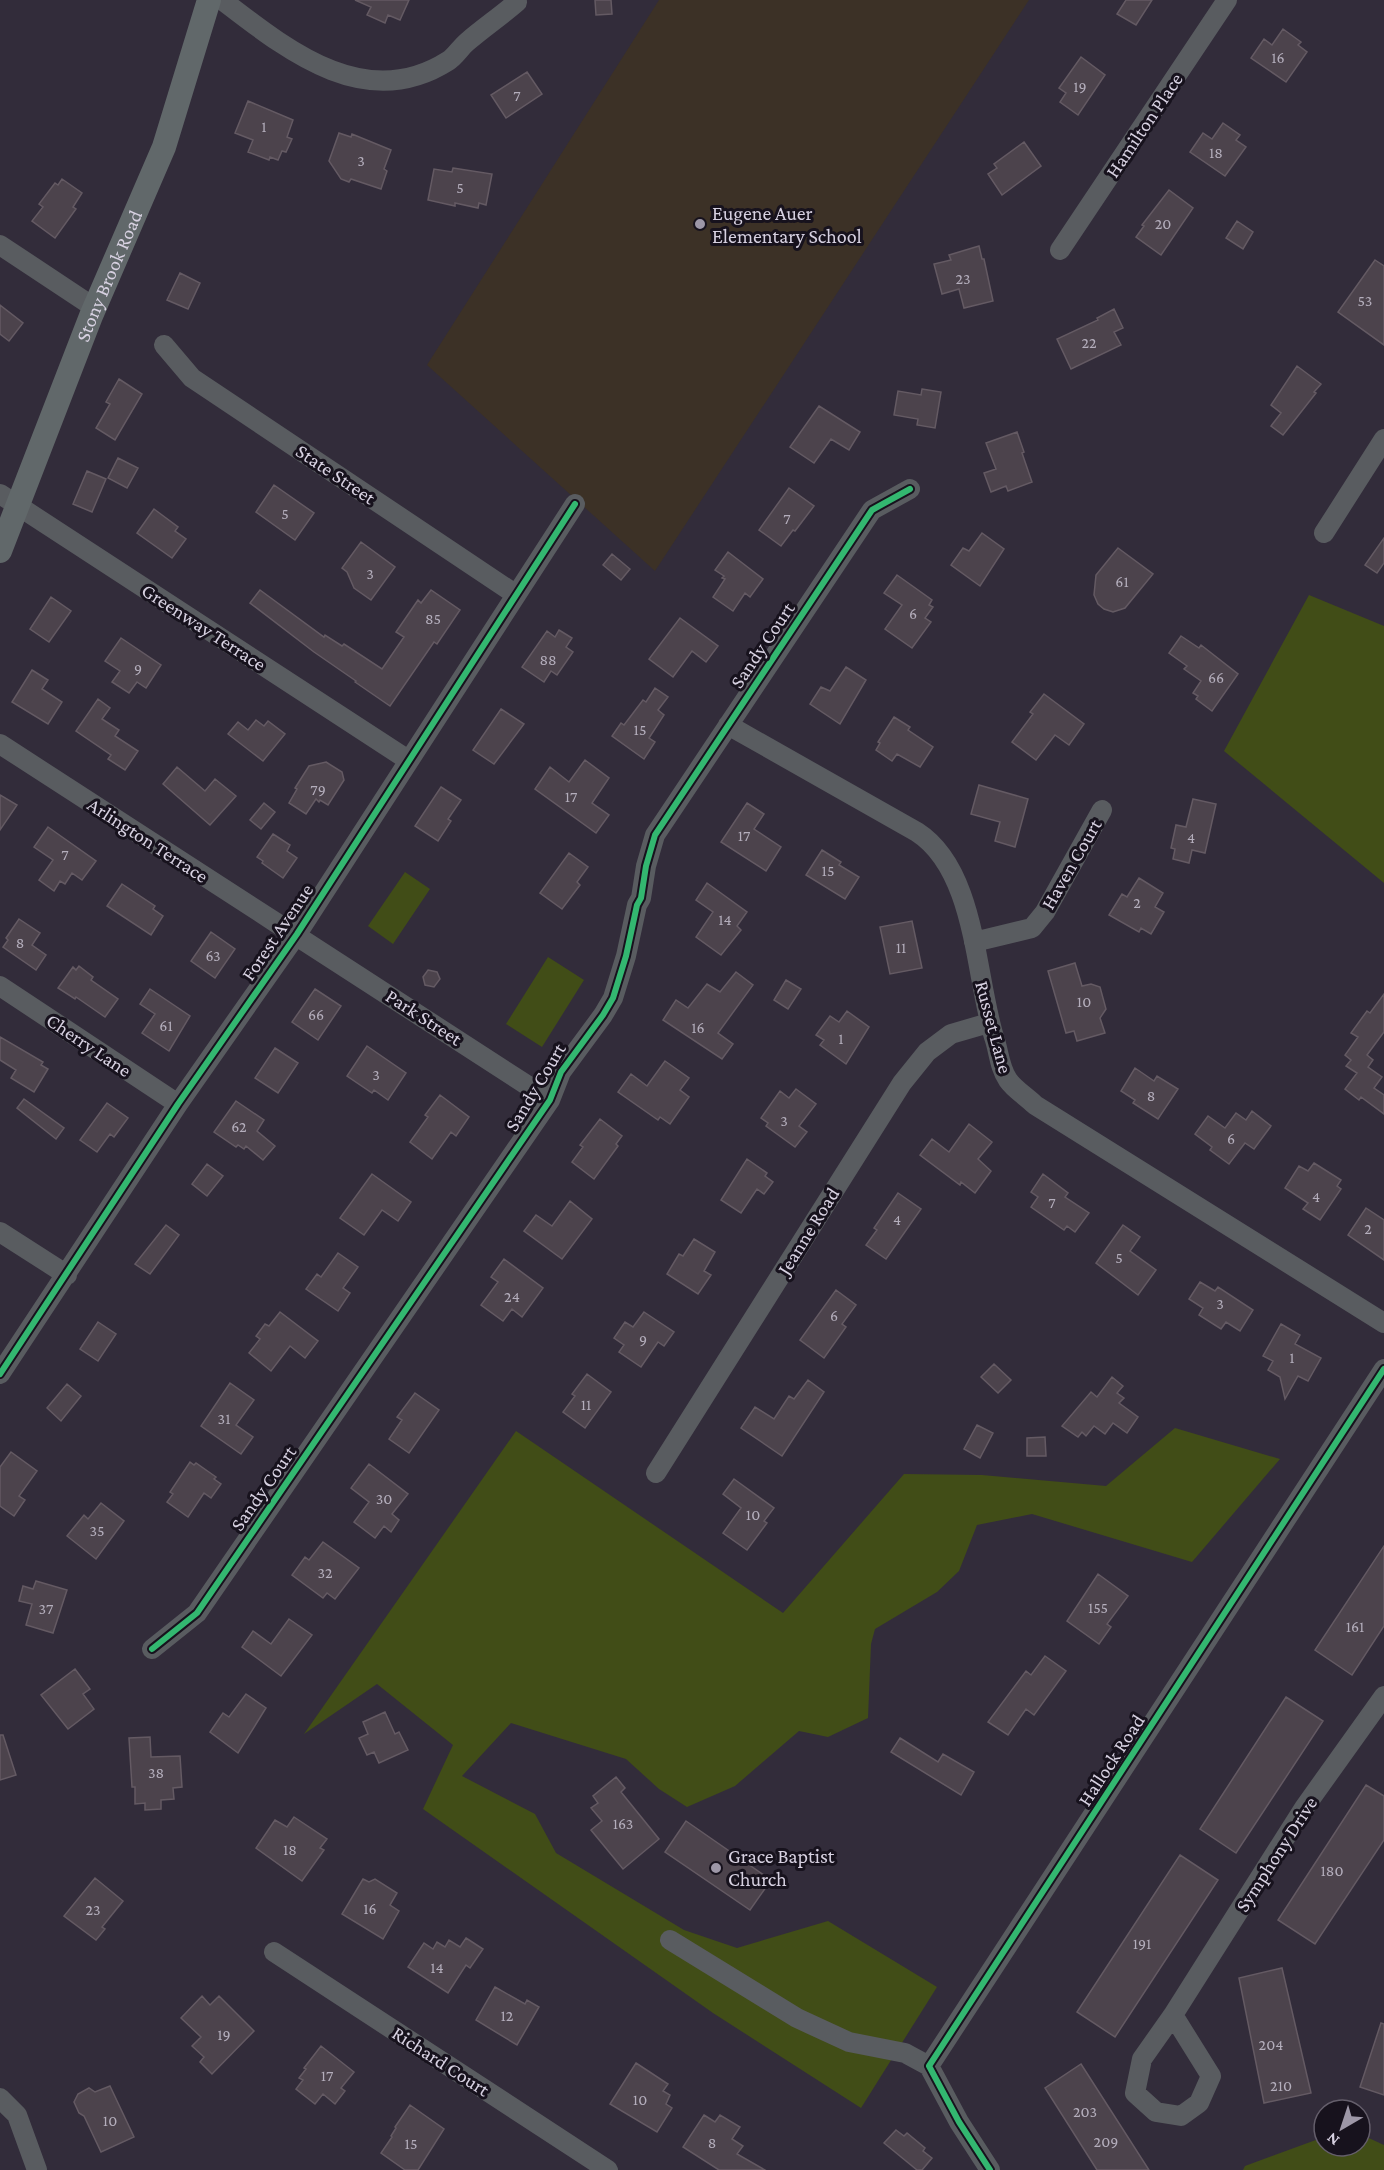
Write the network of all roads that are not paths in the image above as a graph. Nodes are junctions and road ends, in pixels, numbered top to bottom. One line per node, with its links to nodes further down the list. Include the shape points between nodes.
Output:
1 (209, 0): 7 (main road, Stony Brook Road, via 164,147)
2 (222, 0): 4 (street, via 304,59 373,81 399,80 449,61)
3 (1227, 0): 6 (street, Hamilton Place)
4 (518, 2)
5 (0, 245): 7 (street)
6 (1060, 250)
7 (95, 308): 11 (main road, Stony Brook Road)
8 (164, 345): 15 (street, State Street, via 192,378)
9 (1384, 439): 13 (street)
10 (910, 489): 16 (street, Sandy Court, via 872,510)
11 (8, 499): 14 (main road, Stony Brook Road); 18 (street, Greenway Terrace)
12 (574, 504): 15 (street, Forest Avenue)
13 (1324, 533)
14 (0, 551)
15 (515, 594): 18 (street, Forest Avenue)
16 (729, 724): 21 (street, Russet Lane, via 929,840 952,873); 24 (street, Sandy Court, via 655,835 613,998 561,1072)
17 (0, 744): 20 (street, Arlington Terrace)
18 (408, 760): 20 (street, Forest Avenue)
19 (1102, 810): 21 (street, Haven Court, via 1045,912 1032,928)
20 (297, 934): 24 (street, Park Street); 25 (street, Forest Avenue)
21 (974, 942): 23 (street, Russet Lane)
22 (0, 986): 25 (street, Cherry Lane)
23 (989, 1023): 28 (street, Russet Lane, via 1009,1081 1035,1105); 31 (street, Jeanne Road, via 951,1034 927,1052 902,1083)
24 (550, 1100): 32 (street, Sandy Court, via 197,1613)
25 (178, 1104): 27 (street, Forest Avenue)
26 (0, 1232): 27 (street)
27 (67, 1275): 30 (street, Forest Avenue)
28 (1384, 1323)
29 (1384, 1369): 37 (street, Hallock Road)
30 (0, 1374)
31 (656, 1473)
32 (152, 1649)
33 (1382, 1704): 36 (street, Symphony Drive, via 1304,1808)
34 (670, 1940): 37 (street, via 797,2018 849,2042 905,2053)
35 (274, 1952): 40 (street, Richard Court)
36 (1173, 2015): 36 (street, Symphony Drive, via 1142,2059 1135,2093 1156,2112 1180,2116 1199,2103 1211,2076)
37 (929, 2066): 41 (street)
38 (0, 2098): 39 (street, via 17,2115)
39 (37, 2170)
40 (608, 2170)
41 (990, 2170)

